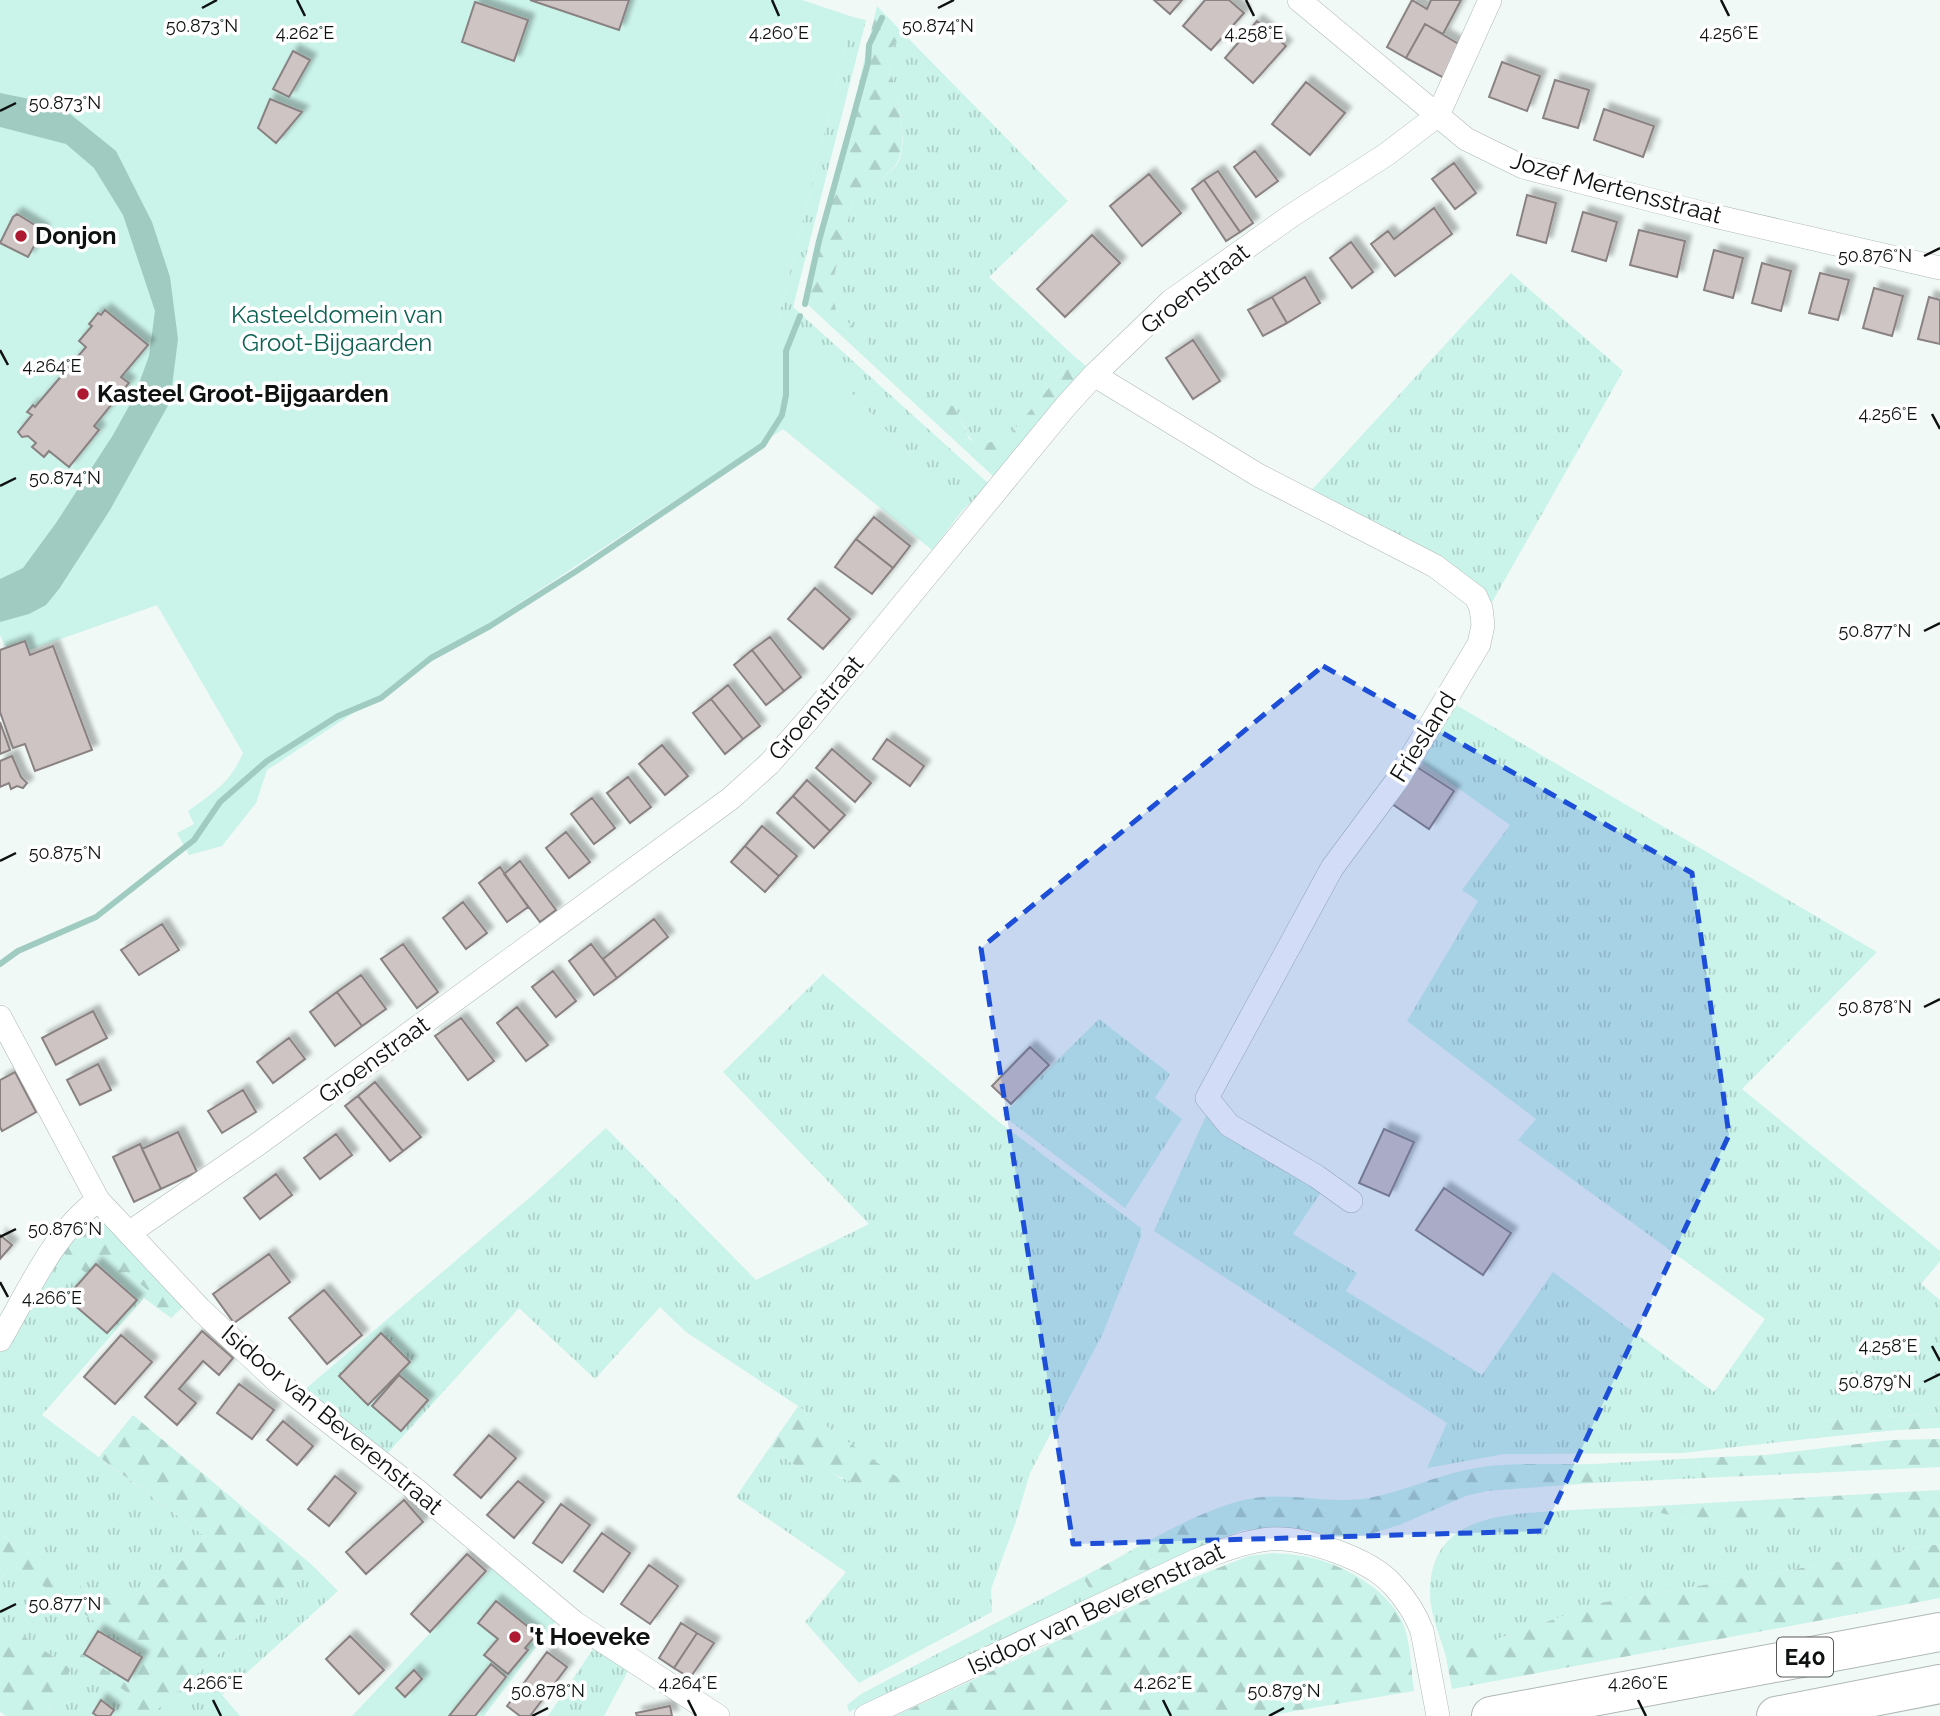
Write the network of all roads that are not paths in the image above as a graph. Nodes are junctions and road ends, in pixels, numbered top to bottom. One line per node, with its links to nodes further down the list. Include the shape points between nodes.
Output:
1 (1299, 0): 3 (street, Jozef Mertensstraat)
2 (1490, 0): 3 (street)
3 (1438, 115): 4 (street, Jozef Mertensstraat, via 1466,139 1522,167); 5 (street, Groenstraat, via 1171,301)
4 (1940, 268)
5 (1094, 375): 8 (street, Friesland, via 1258,475 1435,566 1476,597 1481,608 1479,644 1398,779 1332,868 1207,1098 1229,1125); 9 (street, Groenstraat, via 808,720 730,799)
6 (0, 1017): 7 (street, Isidoor van Beverenstraat)
7 (98, 1200): 9 (street, Isidoor van Beverenstraat); 10 (street, via 80,1213 59,1239)
8 (1351, 1200)
9 (129, 1233): 15 (street, Isidoor van Beverenstraat, via 201,1310 278,1382 575,1623)
10 (0, 1340)
11 (1940, 1632): 18 (highway, E40)
12 (1940, 1684): 14 (highway, E40)
13 (1940, 1711): 20 (highway)
14 (1821, 1712): 19 (highway, E40)
15 (718, 1716)
16 (866, 1716): 17 (street, Isidoor van Beverenstraat, via 1197,1560 1237,1544 1272,1539 1309,1543 1352,1559 1392,1584 1422,1631)
17 (1438, 1716)
18 (1491, 1716)
19 (1776, 1716)
20 (1908, 1716)

